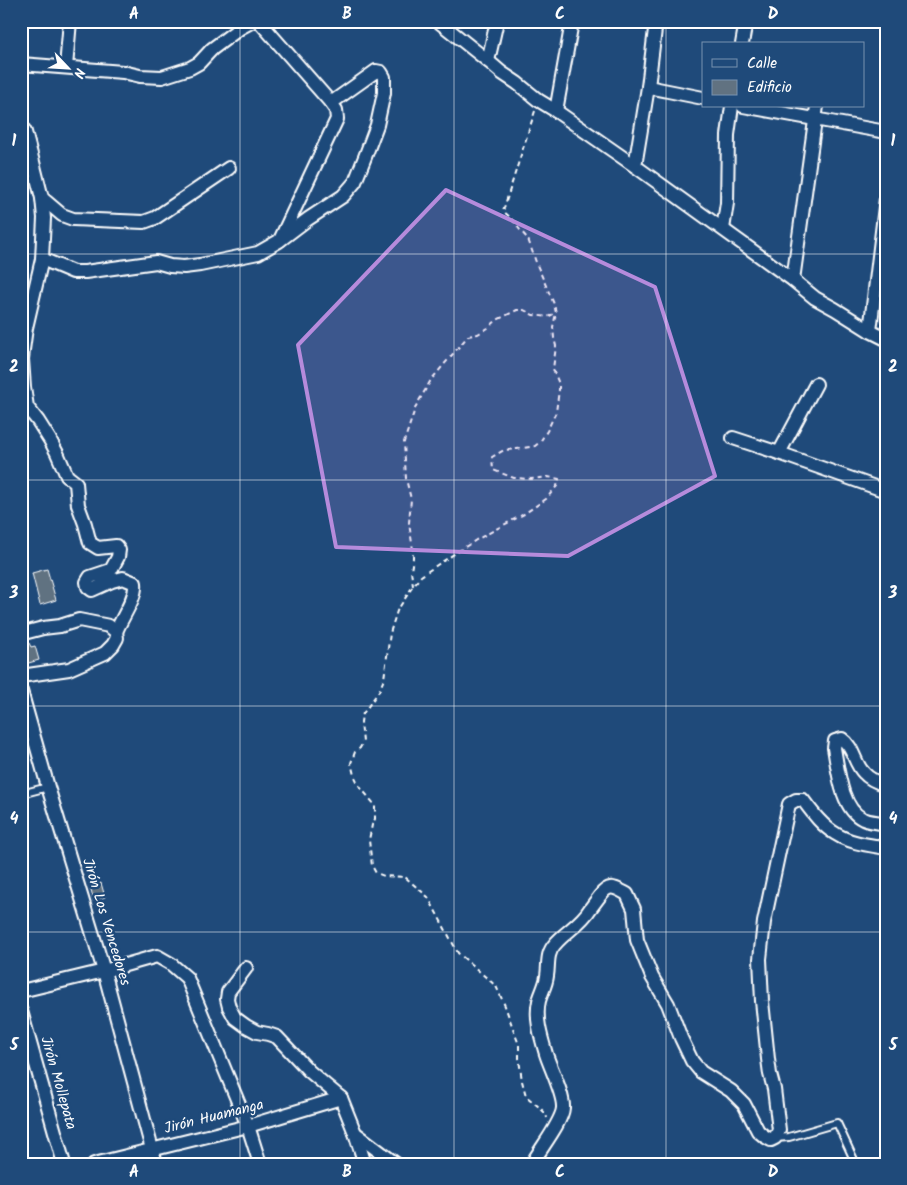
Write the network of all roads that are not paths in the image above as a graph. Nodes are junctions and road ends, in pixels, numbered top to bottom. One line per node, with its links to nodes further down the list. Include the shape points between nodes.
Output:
1 (70, 21): 12 (street)
2 (253, 21): 12 (street, via 212,49 199,63 162,77)
3 (259, 21): 15 (street)
4 (438, 21): 10 (street)
5 (497, 21): 10 (street)
6 (656, 21): 13 (street)
7 (746, 21): 9 (street)
8 (572, 22): 18 (street)
9 (742, 42)
10 (488, 61): 18 (street)
11 (21, 64): 12 (street)
12 (66, 67)
13 (648, 87): 14 (street); 22 (street)
14 (702, 98)
15 (331, 102): 27 (street, via 337,119); 27 (street, via 376,71 384,77 384,93 376,125 354,182 343,196)
16 (732, 108): 26 (street)
17 (767, 108): 19 (street)
18 (556, 111): 22 (street)
19 (816, 112): 21 (street); 29 (street)
20 (21, 125): 24 (street)
21 (886, 132)
22 (635, 166): 26 (street)
23 (229, 168): 24 (street, via 144,222 72,219)
24 (42, 198): 28 (street)
25 (886, 198): 30 (street)
26 (722, 229): 29 (street)
27 (279, 241): 28 (street, via 258,253 184,267 156,262 73,272)
28 (42, 259): 37 (street, via 22,359 27,407 50,440 67,476 76,483 78,504 90,543 98,548 116,546 119,550 111,570 90,577 88,587 92,590 123,578 134,583 130,603)
29 (793, 280): 30 (street, via 815,298)
30 (870, 331): 31 (street)
31 (886, 340)
32 (816, 384): 34 (street)
33 (733, 438): 34 (street)
34 (778, 453): 35 (street)
35 (886, 491)
36 (21, 632): 37 (street, via 79,620 109,626)
37 (116, 632): 38 (street, via 117,638 105,653 69,669)
38 (21, 676)
39 (21, 691): 41 (street, Jirón Los Vencedores)
40 (886, 785): 43 (street, via 863,773 847,742 842,739 835,741 842,787 852,810 863,819)
41 (48, 787): 42 (lane); 46 (street, Jirón Los Vencedores)
42 (21, 794)
43 (886, 824)
44 (886, 848): 52 (street, via 835,834 803,800 789,804 764,922 760,959 768,1059 779,1130)
45 (246, 968): 49 (street, via 228,992 229,1007 235,1018 257,1032 277,1037 309,1071)
46 (104, 971): 47 (street); 50 (street, via 156,956 187,978); 53 (street, Jirón Los Vencedores)
47 (21, 991)
48 (21, 1011): 54 (street, Jirón Mollepata)
49 (341, 1098): 50 (street, Jirón Huamanga); 51 (street)
50 (248, 1126): 53 (street, Jirón Huamanga); 57 (street)
51 (355, 1133): 58 (street); 59 (street)
52 (775, 1138): 60 (street, via 771,1140 758,1131 744,1104 731,1091 701,1072 692,1061 637,940 634,909 627,894 612,887 601,892 585,916 554,945 549,954 538,1019 564,1106 562,1116); 61 (lane, via 837,1123)
53 (152, 1149): 55 (street, Jirón Huamanga); 56 (street, Jirón Los Vencedores)
54 (64, 1164)
55 (94, 1164)
56 (156, 1164)
57 (260, 1164)
58 (365, 1164)
59 (396, 1164)
60 (532, 1164)
61 (856, 1164)

